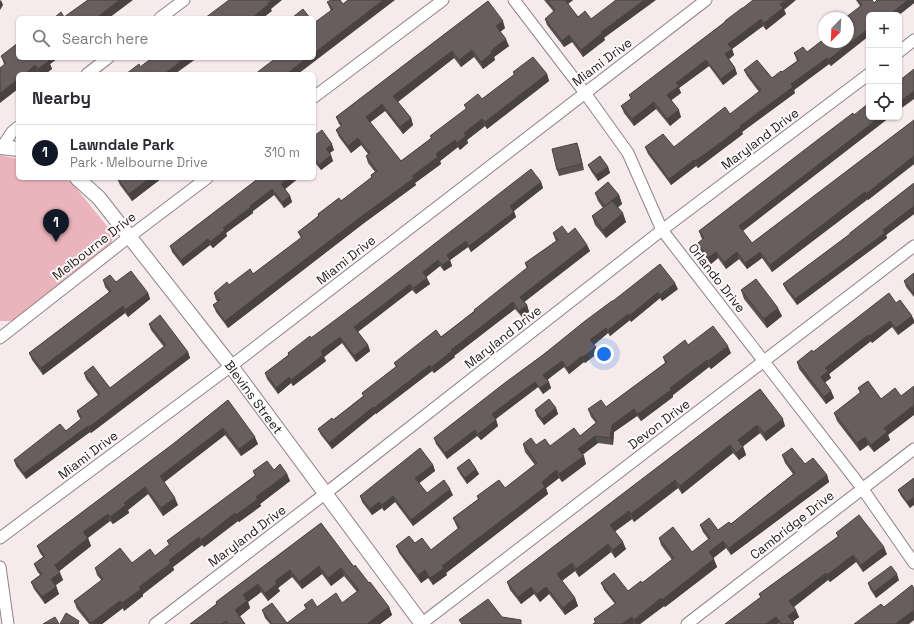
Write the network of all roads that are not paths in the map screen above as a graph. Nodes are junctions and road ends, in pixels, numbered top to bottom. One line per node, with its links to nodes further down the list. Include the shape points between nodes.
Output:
1 (184, 0): 5 (street)
2 (443, 0): 12 (street)
3 (514, 0): 11 (street, Orlando Drive)
4 (706, 0): 11 (street, Miami Drive)
5 (163, 16)
6 (914, 40): 7 (street)
7 (902, 50)
8 (105, 60): 9 (street)
9 (90, 72)
10 (866, 76): 18 (street, Maryland Drive)
11 (585, 93): 18 (street, Orlando Drive, via 628,153); 23 (street, Miami Drive)
12 (316, 95)
13 (16, 129): 14 (street)
14 (1, 147): 15 (street)
15 (16, 149)
16 (79, 180): 19 (street, Blevins Street, via 99,198)
17 (204, 180): 19 (street, Melbourne Drive)
18 (662, 230): 22 (street, Orlando Drive); 26 (street, Maryland Drive)
19 (129, 237): 21 (street, Melbourne Drive); 23 (street, Blevins Street)
20 (914, 246): 22 (street, Devon Drive)
21 (0, 338)
22 (764, 361): 25 (street, Orlando Drive); 32 (street, Devon Drive)
23 (232, 366): 26 (street, Blevins Street); 27 (street, Miami Drive)
24 (914, 448): 25 (street, Cambridge Drive)
25 (862, 488): 28 (street, Orlando Drive); 33 (street, Cambridge Drive)
26 (326, 493): 31 (street, Maryland Drive); 32 (street, Blevins Street)
27 (0, 538)
28 (914, 563)
29 (0, 567): 30 (street)
30 (8, 624)
31 (155, 624)
32 (422, 624)
33 (687, 624)

